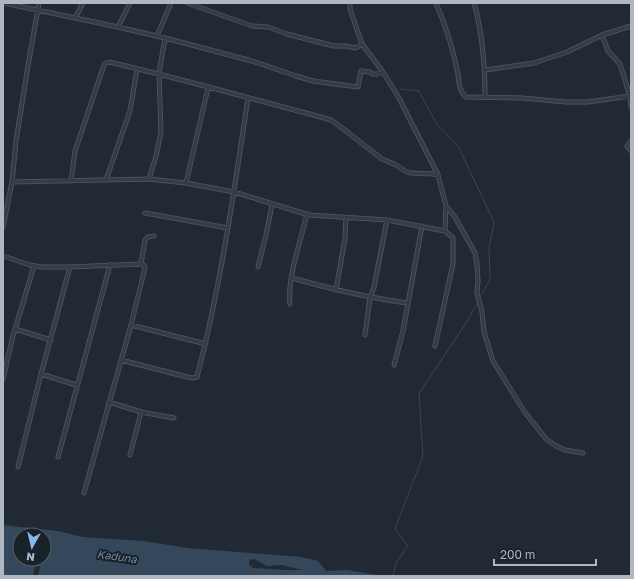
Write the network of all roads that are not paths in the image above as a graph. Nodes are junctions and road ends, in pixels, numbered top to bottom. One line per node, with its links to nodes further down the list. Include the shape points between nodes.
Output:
1 (4, 3): 10 (street)
2 (39, 3): 10 (street)
3 (83, 3): 11 (street)
4 (130, 3): 13 (street)
5 (171, 3): 15 (street)
6 (187, 3): 17 (street, via 252,26 268,27 334,46 356,48)
7 (350, 3): 17 (street)
8 (436, 3): 24 (street, via 454,53 461,91 466,97)
9 (474, 3): 19 (street)
10 (38, 10): 11 (street); 33 (street)
11 (75, 18): 13 (street)
12 (631, 26): 14 (street)
13 (118, 27): 15 (street)
14 (602, 34): 19 (street, via 568,52 541,61); 23 (street, via 608,50 620,64)
15 (157, 36): 16 (street)
16 (165, 38): 20 (street, via 252,61 313,81 358,87 361,71 372,74); 21 (street)
17 (362, 44): 20 (street)
18 (137, 69): 21 (street); 31 (street, via 130,111); 32 (street, via 109,62 104,65 75,151)
19 (485, 70): 24 (street)
20 (383, 72): 29 (street)
21 (159, 74): 22 (street); 30 (street, via 161,132)
22 (208, 88): 25 (street); 34 (street)
23 (630, 96): 24 (street, via 588,102); 26 (street)
24 (485, 97)
25 (248, 98): 29 (street, via 331,120 382,159 405,171); 35 (street)
26 (631, 107)
27 (631, 141): 28 (street, via 628,146)
28 (631, 151)
29 (438, 175): 37 (street)
30 (149, 179): 31 (street); 34 (street)
31 (106, 180): 32 (street)
32 (71, 181): 33 (street)
33 (12, 182): 43 (street)
34 (186, 184): 35 (street)
35 (234, 192): 36 (street); 44 (street)
36 (272, 205): 39 (street); 52 (street)
37 (446, 206): 45 (street); 72 (street, via 475,253 478,264 477,294 484,332 493,361 524,412 546,439 565,450)
38 (145, 213): 44 (street)
39 (307, 214): 40 (street); 53 (street)
40 (346, 218): 41 (street); 54 (street)
41 (387, 220): 42 (street); 55 (street)
42 (422, 226): 45 (street); 56 (street)
43 (3, 227)
44 (228, 228): 62 (street)
45 (445, 231): 63 (street, via 453,238 453,264)
46 (154, 236): 48 (street, via 145,240)
47 (3, 256): 50 (street)
48 (141, 264): 49 (street); 58 (street, via 144,265 145,271)
49 (110, 265): 51 (street); 68 (street)
50 (34, 266): 51 (street); 59 (street)
51 (70, 267): 61 (street)
52 (258, 267)
53 (292, 278): 54 (street); 57 (street)
54 (336, 290): 55 (street)
55 (370, 298): 56 (street); 60 (street)
56 (408, 303): 65 (street, via 404,331)
57 (290, 304)
58 (131, 325): 62 (street); 64 (street)
59 (15, 329): 61 (street); 67 (street)
60 (365, 335)
61 (51, 340): 66 (street)
62 (206, 344): 64 (street, via 196,378)
63 (436, 346)
64 (121, 360): 69 (street)
65 (394, 365)
66 (41, 374): 68 (street); 75 (street)
67 (3, 379)
68 (76, 385): 74 (street)
69 (109, 402): 70 (street); 76 (street)
70 (141, 412): 71 (street); 73 (street)
71 (174, 418)
72 (583, 453)
73 (130, 455)
74 (58, 456)
75 (18, 467)
76 (84, 493)

